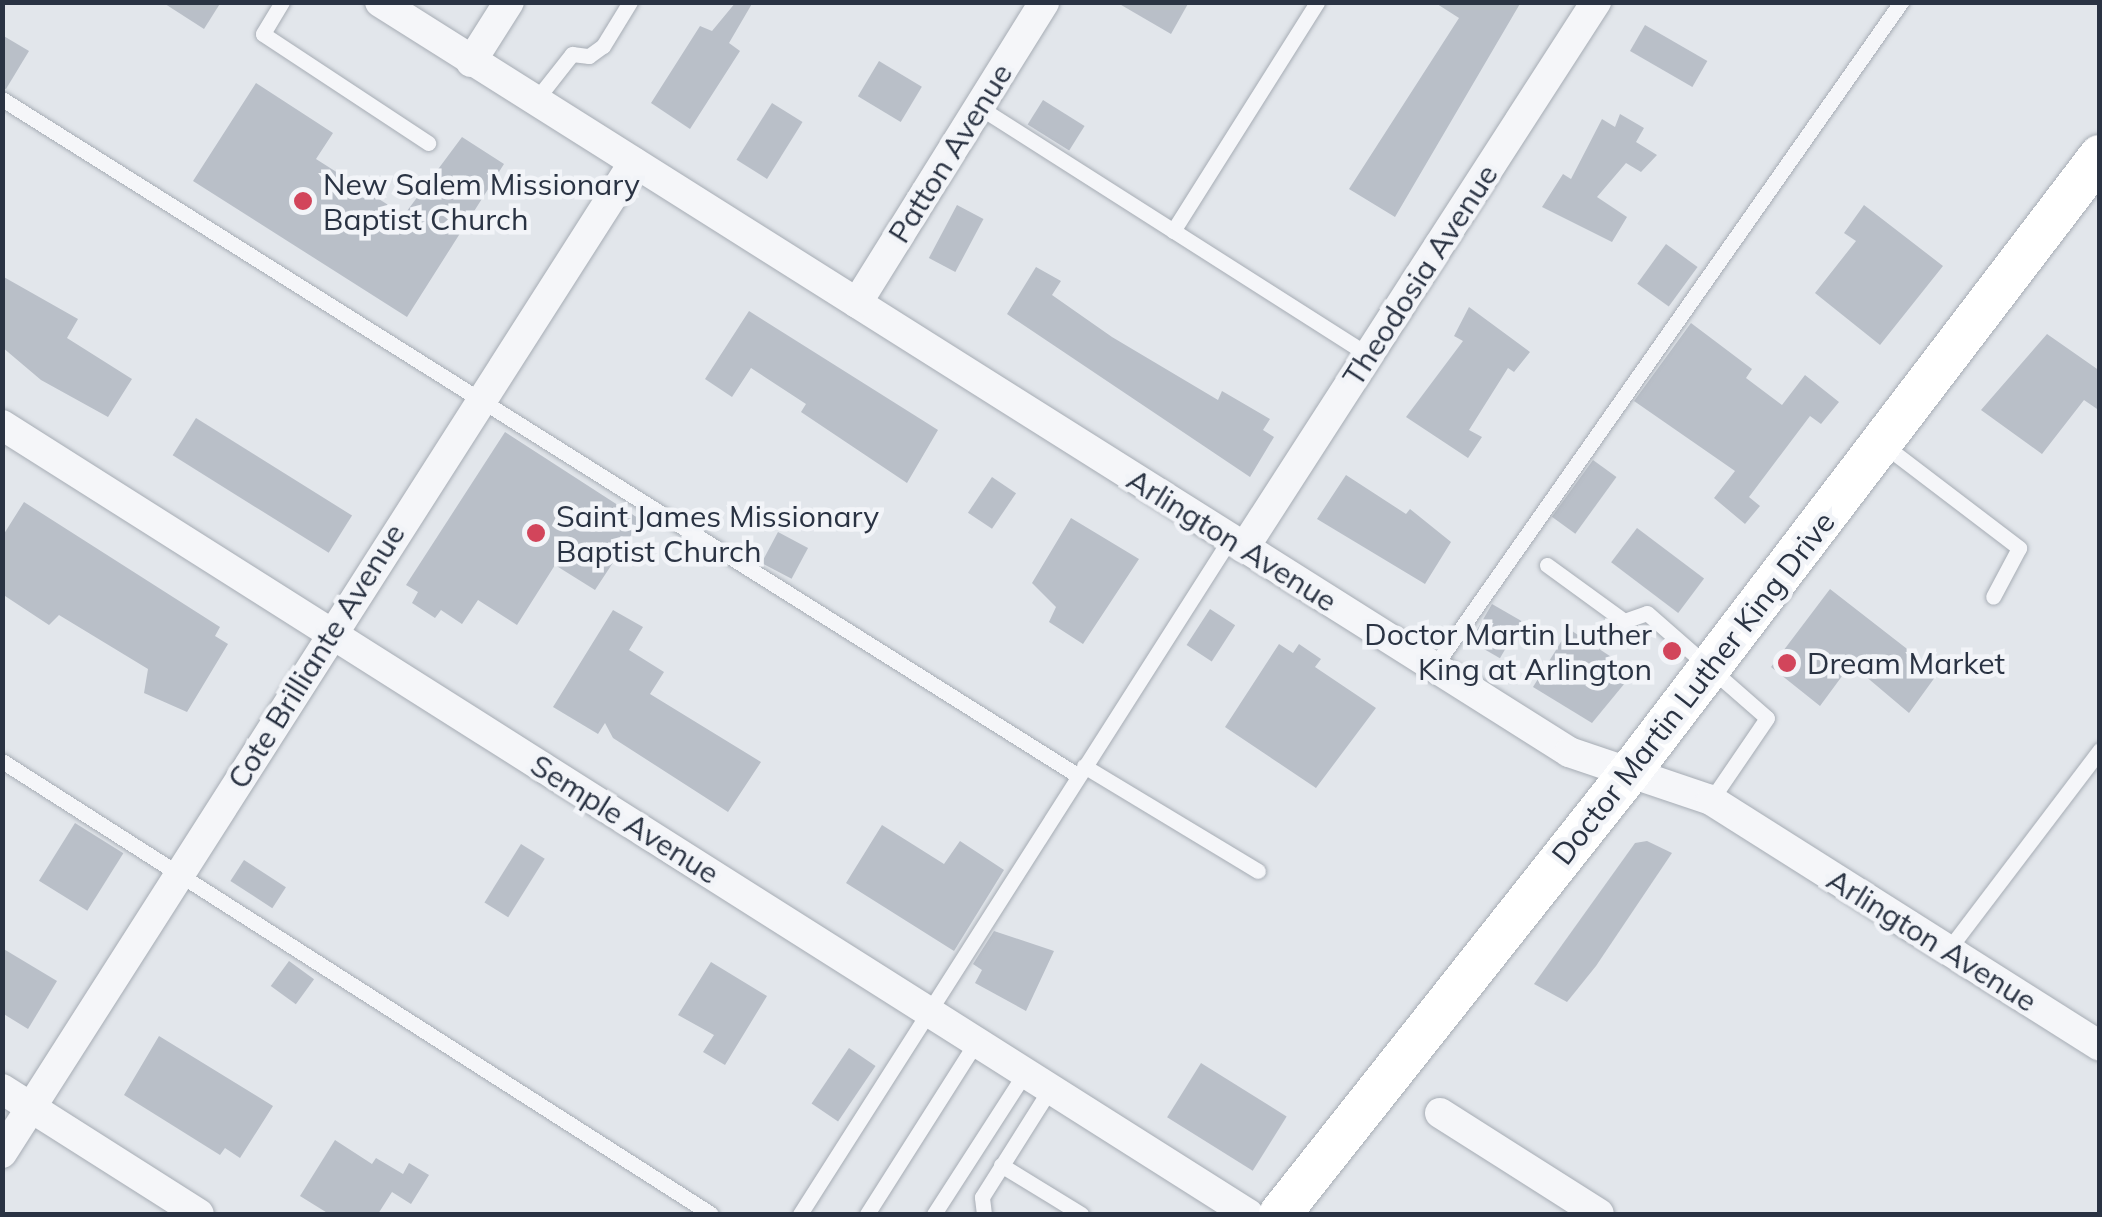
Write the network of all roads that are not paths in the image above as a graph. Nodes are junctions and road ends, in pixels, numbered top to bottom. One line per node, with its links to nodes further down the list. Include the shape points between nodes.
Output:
1 (282, 2): 13 (lane, via 262,34)
2 (380, 2): 9 (street, Arlington Avenue)
3 (509, 2): 9 (street)
4 (630, 2): 11 (lane, via 603,46 589,56 572,54)
5 (1044, 2): 12 (street, Patton Avenue)
6 (1317, 2): 16 (lane)
7 (1596, 2): 18 (street, Theodosia Avenue)
8 (1900, 2): 26 (lane)
9 (471, 62): 11 (street, Arlington Avenue)
10 (2, 98): 19 (lane)
11 (534, 101): 15 (street, Arlington Avenue)
12 (979, 107): 16 (lane); 17 (street, Patton Avenue)
13 (428, 143)
14 (2100, 156): 21 (main road, Doctor Martin Luther King Drive)
15 (634, 162): 17 (street, Arlington Avenue); 19 (street, Cote Brilliante Avenue)
16 (1174, 231): 18 (lane)
17 (856, 303): 22 (street, Arlington Avenue)
18 (1368, 354): 22 (street, Theodosia Avenue)
19 (479, 401): 25 (street, Cote Brilliante Avenue); 30 (lane)
20 (2, 425): 25 (street, Semple Avenue)
21 (1881, 442): 24 (lane, via 2019,548); 27 (main road, Doctor Martin Luther King Drive)
22 (1237, 544): 26 (street, Arlington Avenue); 30 (lane)
23 (1546, 566): 27 (lane, via 1624,621 1646,614)
24 (1993, 597)
25 (330, 632): 34 (street, Cote Brilliante Avenue); 36 (street, Semple Avenue)
26 (1434, 667): 31 (street, Arlington Avenue, via 1569,752)
27 (1709, 668): 31 (main road, Doctor Martin Luther King Drive); 32 (lane, via 1767,718)
28 (2100, 750): 35 (lane)
29 (2, 761): 34 (lane)
30 (1080, 770): 33 (lane); 36 (lane)
31 (1630, 772): 32 (street, Arlington Avenue); 53 (main road, Doctor Martin Luther King Drive)
32 (1711, 800): 35 (street, Arlington Avenue)
33 (1258, 871)
34 (179, 873): 41 (street, Cote Brilliante Avenue); 46 (lane)
35 (1948, 950): 38 (street, Arlington Avenue)
36 (926, 1010): 37 (street, Semple Avenue); 47 (lane)
37 (976, 1042): 39 (street, Semple Avenue); 48 (lane)
38 (2100, 1046)
39 (1037, 1081): 44 (lane); 49 (lane); 52 (street, Semple Avenue)
40 (2, 1089): 41 (street)
41 (32, 1108): 43 (street, Cote Brilliante Avenue); 45 (street)
42 (1440, 1113): 54 (street)
43 (2, 1154)
44 (1001, 1165): 50 (lane, via 982,1197); 51 (lane)
45 (198, 1214)
46 (710, 1214)
47 (800, 1214)
48 (868, 1214)
49 (934, 1214)
50 (984, 1214)
51 (1081, 1214)
52 (1248, 1214)
53 (1280, 1214)
54 (1599, 1214)

